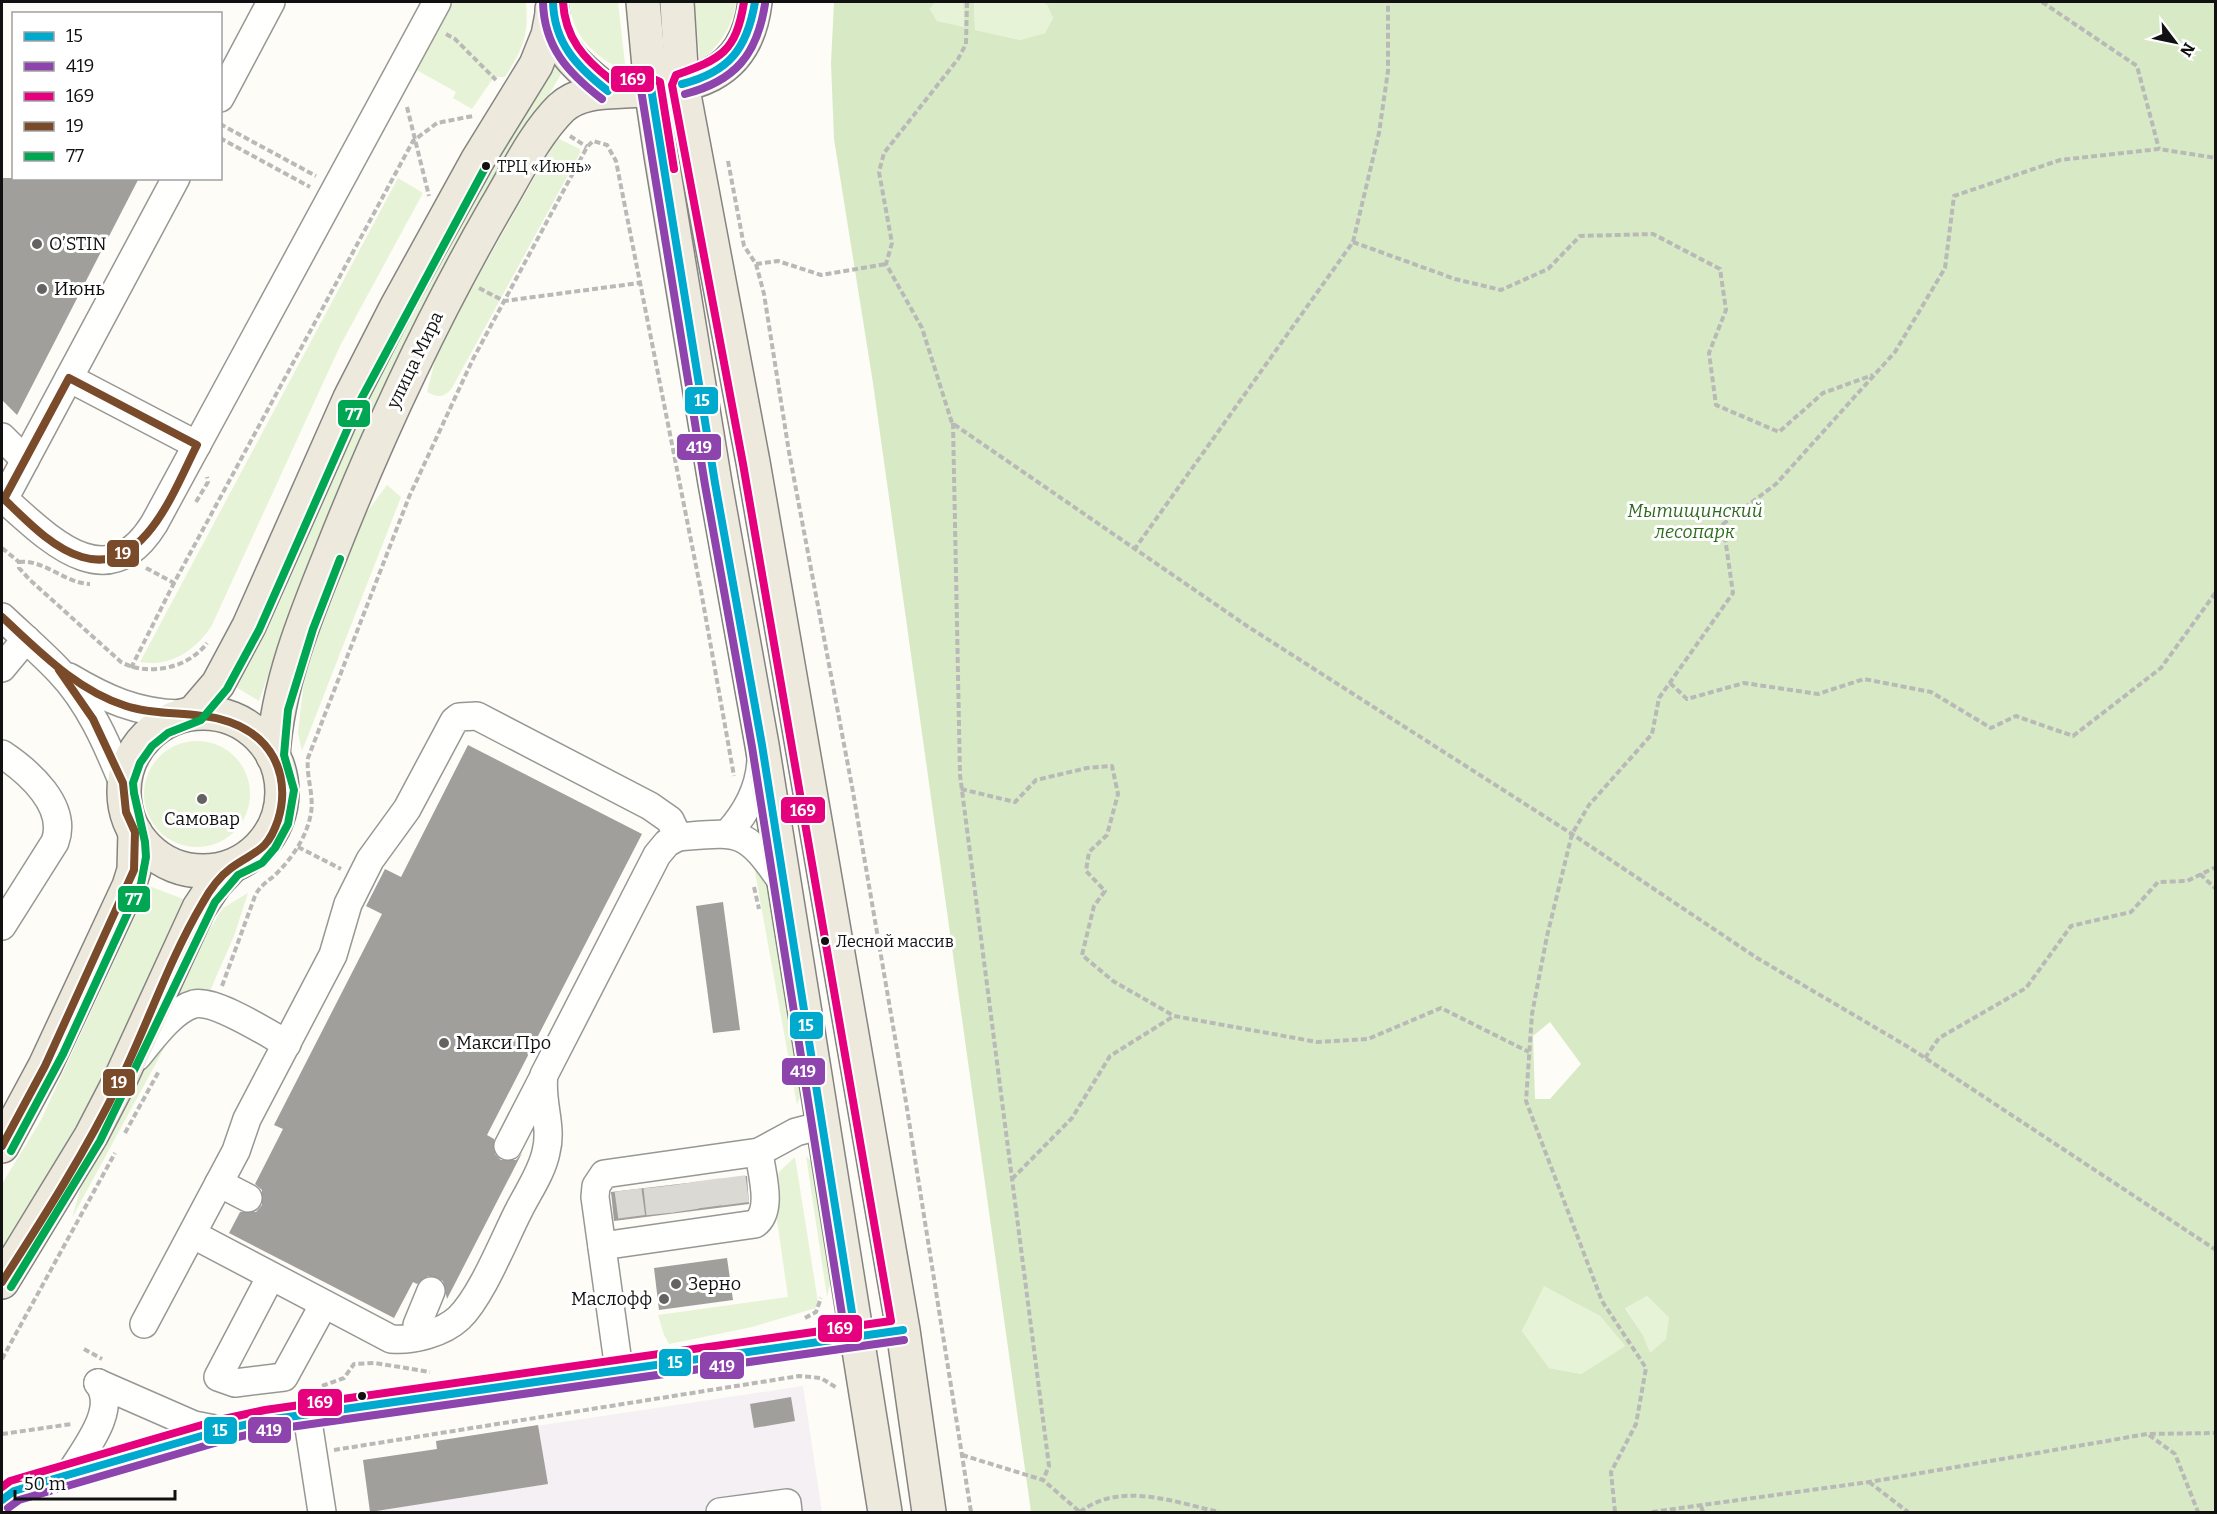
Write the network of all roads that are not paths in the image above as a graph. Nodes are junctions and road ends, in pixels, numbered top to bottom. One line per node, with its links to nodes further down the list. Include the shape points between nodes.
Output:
1 (271, 2): 9 (street)
2 (643, 2): 7 (main road)
3 (677, 2): 7 (main road)
4 (755, 2): 7 (main road, улица Мира, via 745,40 729,62 712,76)
5 (552, 8): 8 (main road, via 562,47 572,61); 20 (main road, via 548,35 536,65 444,219 350,398 249,626 218,684)
6 (432, 12): 13 (street, via 326,188)
7 (667, 86): 8 (main road, улица Мира); 21 (main road, via 713,471); 47 (main road, via 753,462)
8 (608, 91): 23 (main road, улица Мира, via 574,99 561,108 538,137 456,276 380,433 321,578 280,700)
9 (222, 94)
10 (175, 180): 11 (street)
11 (69, 378): 13 (street); 14 (street)
12 (2, 437): 14 (street)
13 (197, 445): 15 (street, via 147,535 119,558 99,561 80,556)
14 (26, 460): 15 (street)
15 (3, 501)
16 (2, 617): 17 (street)
17 (26, 639): 18 (street); 19 (street)
18 (2, 668)
19 (60, 672): 20 (street, via 125,706 144,712); 24 (street, via 93,719)
20 (187, 713): 23 (main road, via 216,715 239,723); 24 (main road, via 147,737 129,763)
21 (762, 745): 25 (street, via 752,801); 29 (main road)
22 (2, 754): 30 (street, via 40,785 59,830)
23 (273, 756): 28 (main road, via 284,790 278,821 254,856)
24 (123, 783): 26 (main road, via 126,812)
25 (735, 825): 27 (street); 29 (street, via 764,855)
26 (135, 832): 28 (main road, via 159,856 183,866); 35 (main road, via 135,864 129,886 45,1066)
27 (678, 837): 31 (street, via 662,813 477,716 459,717 407,809 360,879 344,913 333,955); 32 (street, via 657,855)
28 (232, 866): 33 (main road, via 199,908)
29 (768, 882): 34 (main road)
30 (2, 926)
31 (287, 1044): 33 (street, via 217,1008 195,1004 170,1021); 38 (street)
32 (544, 1075): 36 (street); 48 (street, via 548,1139 541,1165 468,1306 449,1325)
33 (120, 1080): 43 (main road, via 62,1188)
34 (823, 1125): 37 (street, via 796,1132); 49 (main road)
35 (2, 1146)
36 (508, 1146)
37 (759, 1152): 41 (street, via 764,1213 755,1224 699,1221 633,1230); 41 (street, via 693,1171 627,1180 604,1174 596,1186)
38 (219, 1183): 39 (street); 40 (street)
39 (248, 1198)
40 (192, 1234): 42 (street); 46 (street)
41 (602, 1246): 50 (street)
42 (271, 1276): 45 (street); 45 (street, via 218,1377 234,1383 284,1377)
43 (2, 1282)
44 (431, 1291): 48 (street, via 417,1325)
45 (324, 1304): 48 (street, via 391,1340)
46 (144, 1324)
47 (903, 1330): 49 (street); 59 (main road)
48 (417, 1337)
49 (856, 1338): 50 (street); 58 (main road)
50 (619, 1370): 51 (street)
51 (307, 1415): 52 (street); 55 (street)
52 (222, 1430): 53 (street); 53 (street, via 194,1425 98,1383 105,1395 105,1408)
53 (69, 1474): 54 (street)
54 (6, 1495)
55 (321, 1512)
56 (720, 1512): 57 (street, via 787,1503)
57 (788, 1512)
58 (885, 1512)
59 (929, 1512)

